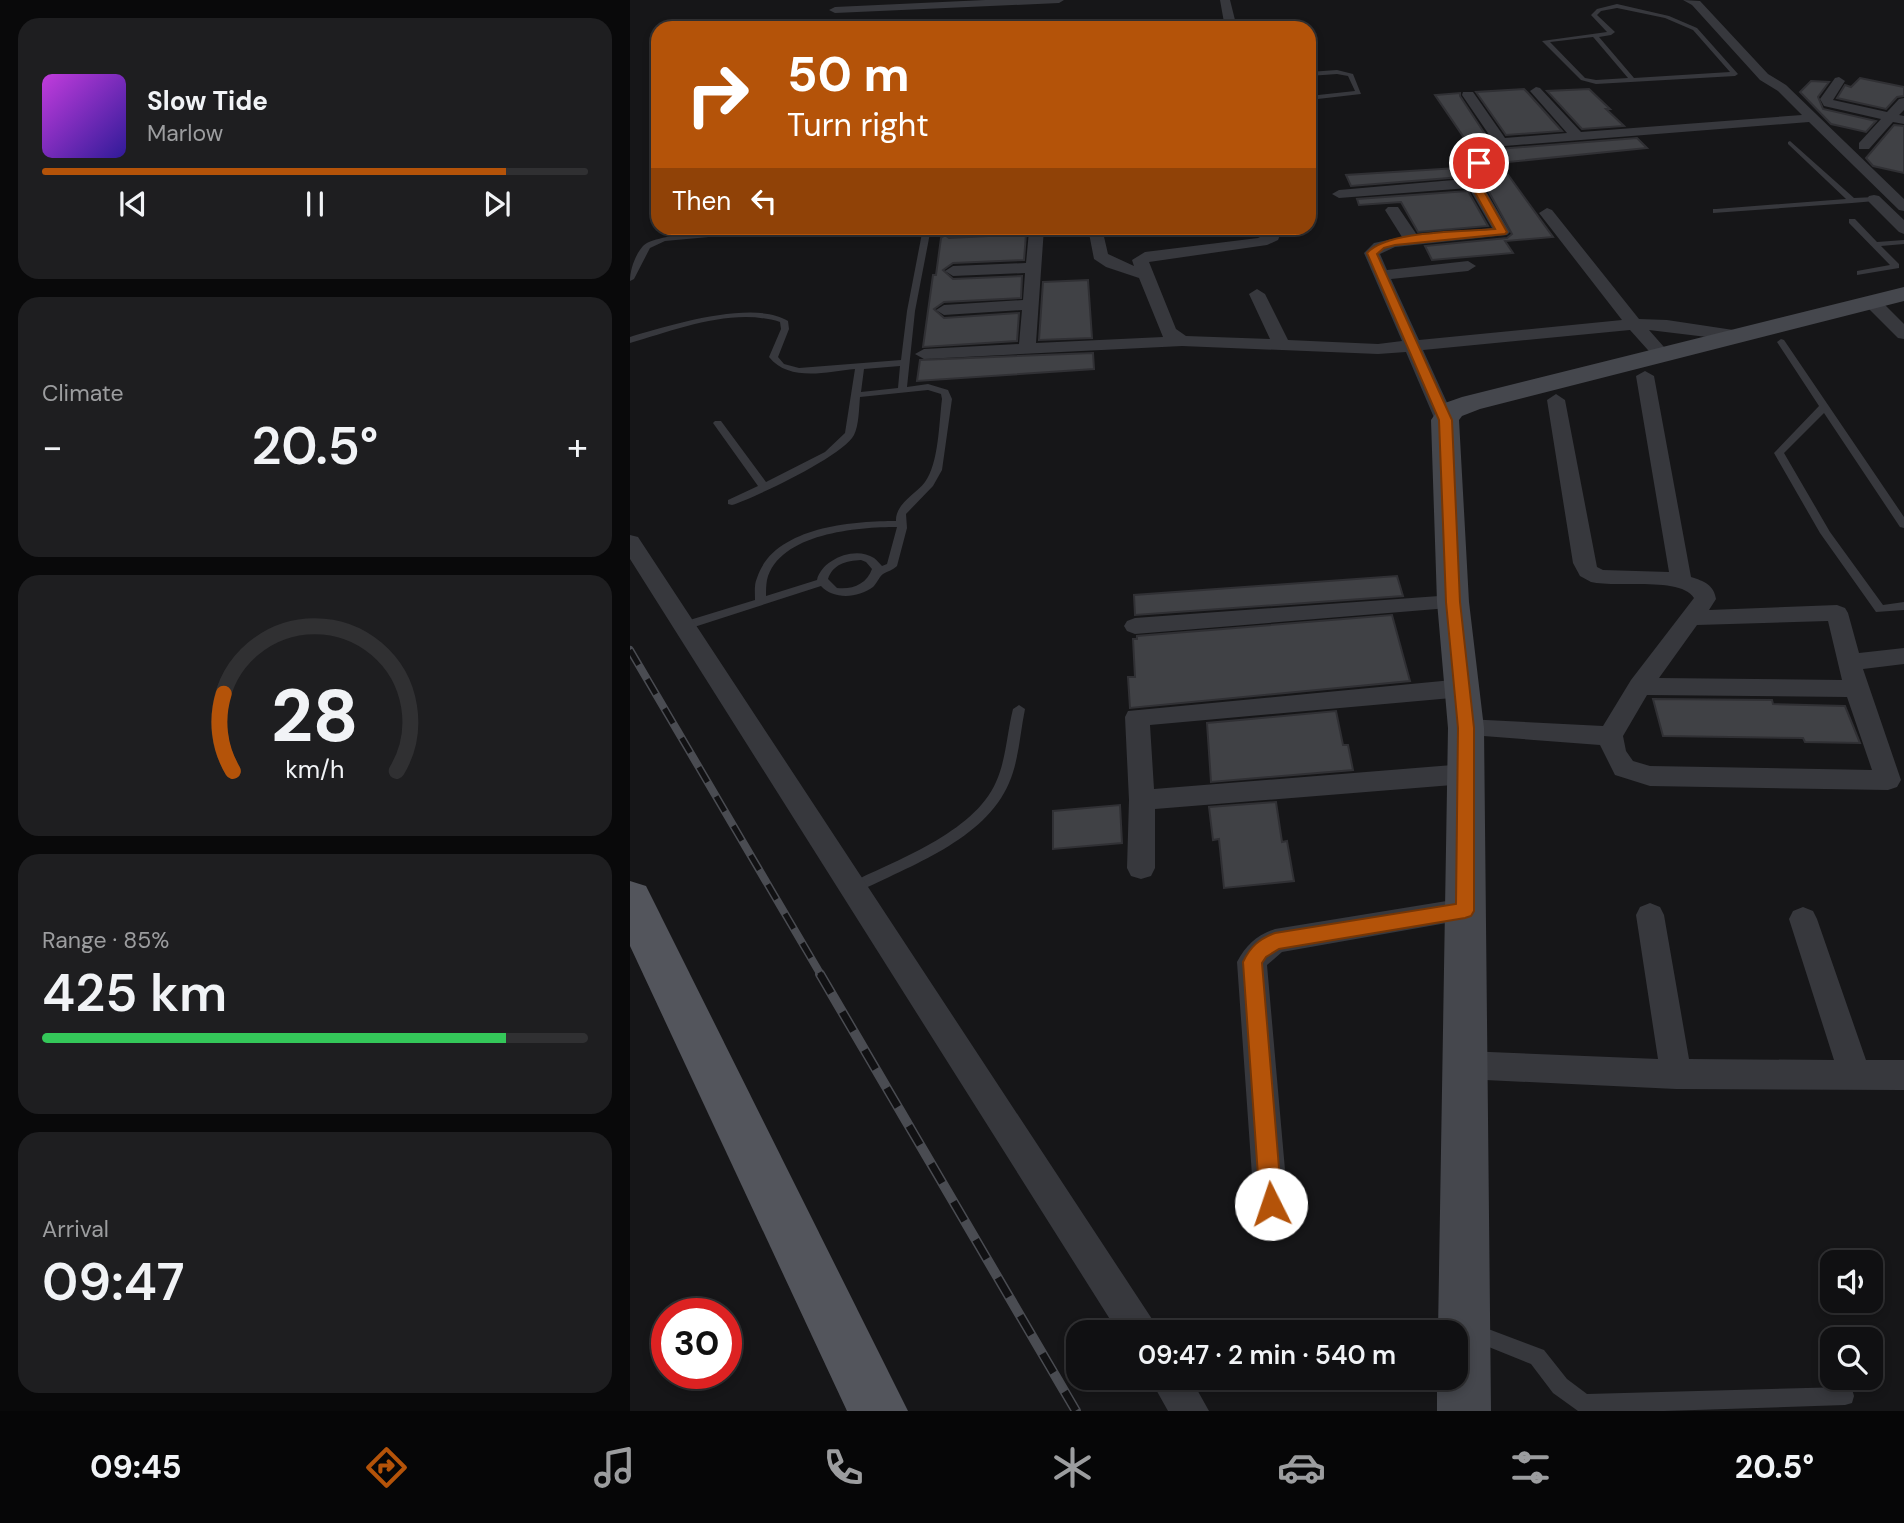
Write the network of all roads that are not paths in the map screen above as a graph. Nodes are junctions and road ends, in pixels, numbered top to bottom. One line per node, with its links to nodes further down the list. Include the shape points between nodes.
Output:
1 (1059, 0): 5 (street); 6 (street)
2 (1225, 0): 7 (street)
3 (1689, 0): 4 (street); 9 (street)
4 (1700, 0)
5 (835, 10)
6 (1064, 21)
7 (1230, 21)
8 (1596, 37): 10 (lane, via 1612,32 1594,15 1599,10 1633,8 1695,29); 13 (lane); 13 (lane, via 1545,41 1583,79)
9 (1750, 63): 10 (lane); 12 (street)
10 (1725, 64): 13 (lane, via 1735,74)
11 (1316, 73): 17 (lane, via 1351,75 1359,93)
12 (1764, 77): 20 (street, via 1782,88); 21 (street)
13 (1631, 78)
14 (1839, 81): 19 (street, via 1826,100)
15 (1536, 90): 23 (street)
16 (1468, 95): 24 (street)
17 (1316, 97)
18 (1904, 102): 19 (street)
19 (1889, 117): 22 (street); 26 (street)
20 (1811, 118): 21 (street); 31 (street)
21 (1795, 120): 23 (street); 29 (street)
22 (1904, 120)
23 (1578, 137): 24 (street)
24 (1501, 142): 27 (street, via 1472,147 1480,158 1466,169)
25 (1790, 143): 30 (lane)
26 (1864, 146)
27 (1473, 183): 28 (street); 42 (street, via 1502,232)
28 (1339, 194)
29 (1875, 199): 30 (lane); 31 (street)
30 (1852, 201): 33 (lane)
31 (1900, 208): 36 (street)
32 (1393, 210): 42 (street)
33 (1716, 211)
34 (1547, 213): 57 (street)
35 (1852, 221): 44 (lane)
36 (1904, 229)
37 (709, 235): 51 (lane, via 664,239 647,246)
38 (926, 235): 68 (lane)
39 (1036, 235): 46 (street)
40 (1096, 235): 50 (street, via 1100,256)
41 (1274, 235): 50 (street, via 1261,242 1151,255 1140,260)
42 (1413, 242): 49 (street, via 1387,244 1372,253)
43 (1904, 242): 44 (lane)
44 (1876, 244): 48 (lane, via 1896,266)
45 (1468, 266): 49 (street)
46 (1034, 268): 47 (street); 54 (street)
47 (953, 271)
48 (1860, 273)
49 (1382, 275): 64 (street)
50 (1148, 276): 61 (street, via 1168,332)
51 (630, 279)
52 (1257, 293): 63 (street)
53 (1904, 294): 55 (street)
54 (1031, 304): 56 (street); 65 (street)
55 (1887, 307): 58 (street); 59 (street); 62 (street)
56 (944, 310)
57 (1634, 324): 59 (street); 64 (street); 67 (street)
58 (1904, 334)
59 (1740, 335): 67 (street)
60 (630, 340): 69 (lane, via 717,317 766,316 784,321 773,357 781,366 799,371)
61 (1182, 341): 63 (street); 65 (street)
62 (1781, 342): 70 (street); 74 (lane)
63 (1282, 346): 64 (street)
64 (1414, 346): 76 (street)
65 (1027, 349): 66 (street)
66 (924, 354)
67 (1662, 355): 76 (street, via 1471,403 1452,410)
68 (903, 363): 69 (lane); 71 (lane)
69 (860, 367): 72 (lane)
70 (1645, 376): 73 (street); 83 (street)
71 (902, 390): 72 (lane); 79 (lane, via 938,388 947,399 937,470 901,513)
72 (857, 395): 77 (lane, via 844,443)
73 (1556, 400): 76 (street); 83 (street, via 1588,571 1599,577)
74 (1823, 408): 80 (lane); 87 (lane, via 1779,453 1825,533 1880,609)
75 (718, 423): 77 (lane)
76 (1446, 425): 86 (street)
77 (763, 486): 78 (lane)
78 (732, 502)
79 (902, 524): 82 (lane, via 892,566); 85 (lane, via 861,524 803,538 772,559 760,583)
80 (1904, 525)
81 (630, 542): 89 (street)
82 (878, 572): 84 (lane, via 869,585 852,591 835,591); 84 (lane, via 870,560 844,559 828,567)
83 (1681, 581): 88 (street, via 1704,592 1705,599)
84 (823, 582): 85 (lane)
85 (760, 602): 89 (lane)
86 (1453, 602): 90 (street); 94 (street)
87 (1904, 606)
88 (1691, 618): 92 (street, via 1836,613); 93 (street)
89 (684, 626): 102 (street)
90 (1135, 626)
91 (1904, 656): 92 (street)
92 (1849, 662): 95 (street)
93 (1640, 686): 95 (street); 98 (street)
94 (1463, 688): 97 (street); 100 (street, via 1137,717)
95 (1856, 689): 98 (street, via 1888,780 1650,776 1624,768)
96 (1019, 709): 102 (lane, via 1002,784 986,811 947,839)
97 (1466, 728): 98 (street); 99 (street)
98 (1610, 736)
99 (1465, 774): 100 (street); 104 (street)
100 (1142, 800): 101 (street)
101 (1141, 868)
102 (853, 888): 112 (street)
103 (630, 899): 118 (main road)
104 (1465, 911): 107 (street); 111 (street, via 1275,942 1259,951 1252,962)
105 (1650, 915): 108 (street)
106 (1803, 919): 109 (street)
107 (1465, 1065): 108 (street); 113 (street)
108 (1676, 1074): 109 (street)
109 (1856, 1075): 110 (street)
110 (1904, 1075)
111 (1271, 1204)
112 (1131, 1320)
113 (1465, 1320)
114 (1468, 1330): 117 (lane, via 1537,1357 1560,1386 1584,1404)
115 (1176, 1390): 119 (street)
116 (1465, 1390): 120 (street)
117 (1844, 1396)
118 (878, 1411)
119 (1190, 1411)
120 (1465, 1411)

